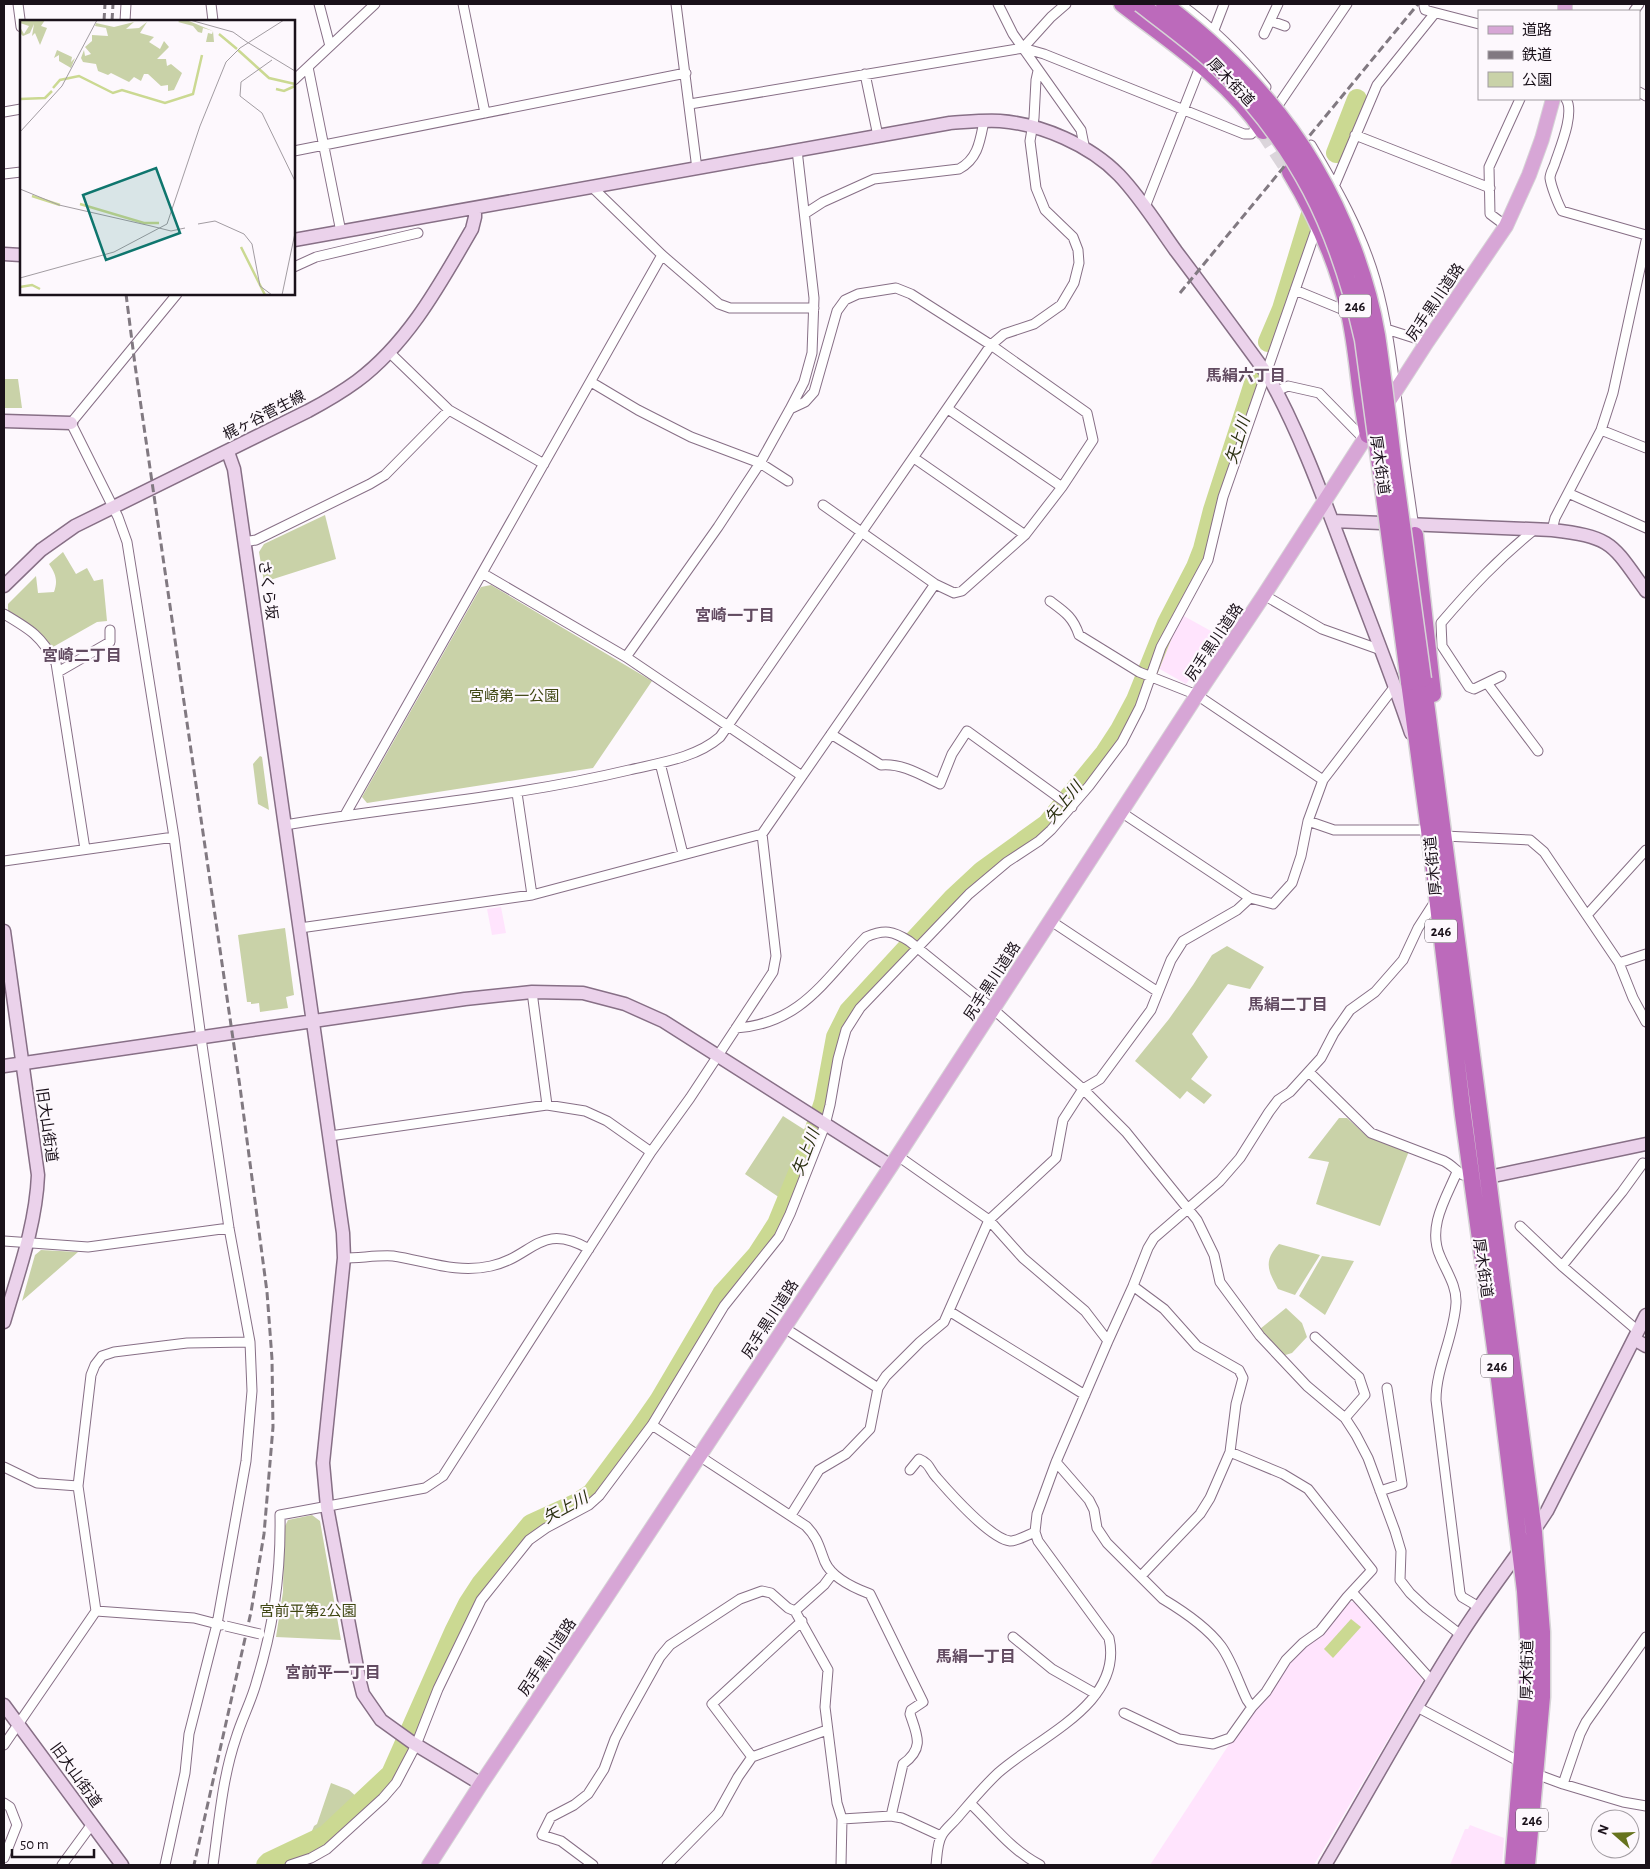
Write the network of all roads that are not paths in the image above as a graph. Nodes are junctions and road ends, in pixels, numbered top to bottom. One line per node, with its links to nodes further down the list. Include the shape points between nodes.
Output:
1 (18, 4): 19 (street)
2 (126, 4): 20 (street)
3 (211, 4): 21 (street)
4 (318, 4): 27 (street)
5 (375, 4): 27 (street)
6 (463, 4): 42 (street)
7 (676, 4): 32 (street)
8 (998, 4): 28 (street)
9 (1066, 4): 28 (street)
10 (1122, 4): 29 (highway)
11 (1140, 4): 125 (highway, 厚木街道 / 246, bridge, via 1214,64 1262,115 1303,174 1332,233 1353,296 1363,340)
12 (1164, 4): 125 (highway, 厚木街道 / 246, bridge, via 1224,54 1288,126 1321,177 1356,257 1376,334)
13 (1180, 4): 25 (street)
14 (1224, 4): 25 (street)
15 (1278, 4): 22 (street)
16 (1347, 4): 25 (street, via 1280,105 1243,59)
17 (1424, 6): 18 (street, via 1425,10)
18 (1435, 12): 23 (street); 46 (street, via 1377,85)
19 (20, 20)
20 (125, 20)
21 (213, 20)
22 (1271, 21): 24 (street); 26 (street)
23 (1478, 24)
24 (1285, 26)
25 (1214, 31): 29 (street)
26 (1264, 34)
27 (330, 46): 30 (street)
28 (1023, 48): 31 (street); 33 (street); 40 (street)
29 (1201, 66): 40 (street); 45 (highway, via 1234,96)
30 (308, 67): 34 (street); 48 (street)
31 (1038, 71): 44 (street); 51 (street, via 1081,130)
32 (686, 73): 38 (street); 42 (street)
33 (865, 74): 38 (street); 47 (street)
34 (295, 79)
35 (1520, 100): 59 (street, via 1489,167)
36 (1553, 100): 64 (main road, 尻手黒川道路, via 1529,175)
37 (1567, 100): 67 (street, via 1569,116 1550,178 1562,211)
38 (690, 104): 53 (street)
39 (20, 109): 41 (street)
40 (1183, 109): 45 (street, via 1247,135); 60 (street)
41 (4, 112)
42 (485, 113): 48 (street)
43 (984, 121): 44 (street); 47 (street, via 937,125); 62 (street, via 974,156 959,169 874,180)
44 (1032, 127): 51 (street); 80 (street, via 1030,142 1036,188 1045,210 1073,237 1079,262 1074,283 1061,305 1034,324 1004,334)
45 (1261, 128)
46 (1355, 135): 57 (street); 59 (street)
47 (878, 136): 50 (street)
48 (323, 145): 52 (street); 65 (street)
49 (1310, 145): 57 (street)
50 (797, 150): 53 (street); 62 (street)
51 (1085, 150): 60 (street, via 1097,156 1119,176)
52 (295, 151)
53 (696, 158): 58 (street)
54 (20, 172): 56 (street)
55 (1290, 172): 63 (highway)
56 (4, 174)
57 (1334, 185): 63 (street); 78 (street, via 1375,278)
58 (592, 187): 61 (street); 72 (street)
59 (1490, 188): 64 (street, via 1490,214)
60 (1145, 207): 82 (street)
61 (475, 208): 65 (street); 81 (street, 梶ヶ谷菅生線, via 472,229 436,290)
62 (806, 213): 76 (street)
63 (1318, 225): 74 (street); 77 (highway)
64 (1506, 226): 79 (main road, 尻手黒川道路)
65 (340, 232): 68 (street)
66 (418, 233): 73 (street, via 316,257)
67 (1646, 235)
68 (295, 240)
69 (1646, 241): 91 (street, via 1613,392)
70 (4, 254): 71 (street)
71 (20, 255)
72 (662, 255): 76 (street, via 719,304 730,308); 83 (street)
73 (295, 267)
74 (1296, 290): 77 (street); 82 (street)
75 (176, 295): 90 (street)
76 (814, 308): 86 (street, via 812,353 804,382)
77 (1349, 312): 78 (street); 92 (highway)
78 (1386, 330): 79 (street); 84 (street)
79 (1426, 342): 84 (main road, 尻手黒川道路)
80 (991, 345): 86 (street, via 911,294 896,288 858,294 845,300 837,311 814,392 805,402); 87 (street); 99 (street, via 1087,413 1093,440)
81 (389, 352): 88 (street); 94 (street, 梶ヶ谷菅生線, via 336,395)
82 (1267, 374): 85 (street); 123 (street, via 1223,498 1208,560)
83 (591, 382): 96 (street, via 691,437); 97 (street)
84 (1396, 390): 92 (main road, 尻手黒川道路); 106 (street)
85 (1277, 391): 92 (street, via 1288,386 1319,393); 101 (street)
86 (790, 409): 96 (street)
87 (948, 409): 95 (street); 99 (street)
88 (450, 410): 97 (street); 111 (street, via 386,474 256,540)
89 (4, 421): 90 (street)
90 (71, 423): 103 (street)
91 (1601, 430): 93 (street); 100 (street)
92 (1366, 437): 101 (main road, 尻手黒川道路)
93 (1646, 448)
94 (228, 452): 103 (street, 梶ヶ谷菅生線); 111 (street, さくら坂, via 234,469)
95 (914, 458): 109 (street); 110 (street)
96 (760, 463): 98 (street); 121 (street)
97 (544, 464): 112 (street)
98 (788, 481)
99 (1062, 486): 110 (street)
100 (1568, 493): 105 (street); 108 (street)
101 (1325, 500): 104 (street); 116 (main road, 尻手黒川道路)
102 (822, 505): 109 (street)
103 (112, 507): 114 (street, 梶ヶ谷菅生線, via 75,526 41,550); 146 (street, via 127,542)
104 (1333, 521): 106 (street); 120 (street)
105 (1646, 528)
106 (1414, 530): 107 (street); 130 (highway, via 1434,690)
107 (1534, 530): 108 (street); 126 (street, via 1475,583 1441,623 1442,646 1470,688)
108 (1552, 530): 115 (street, via 1585,534 1612,546)
109 (862, 534): 113 (street); 129 (street)
110 (1024, 534): 113 (street, via 962,591 954,592)
111 (244, 542): 143 (street, さくら坂)
112 (482, 573): 121 (street); 141 (street)
113 (935, 584): 131 (street)
114 (4, 586)
115 (1646, 590)
116 (1264, 595): 120 (street, via 1322,629); 127 (main road, 尻手黒川道路)
117 (1050, 601): 123 (street, via 1075,623 1079,635)
118 (4, 614): 122 (street, via 46,644)
119 (110, 630): 122 (street, via 110,642)
120 (1381, 650): 125 (street)
121 (626, 657): 129 (street)
122 (58, 672): 147 (street)
123 (1147, 675): 127 (street); 139 (street, via 1140,707 1122,742)
124 (1501, 676): 126 (street)
125 (1409, 682): 128 (highway, 厚木街道 / 246); 130 (highway, 厚木街道 / 246); 135 (street); 137 (street)
126 (1487, 683): 133 (street)
127 (1197, 695): 137 (street); 140 (main road, 尻手黒川道路)
128 (1412, 705): 132 (street); 135 (highway, 厚木街道 / 246)
129 (728, 726): 134 (street, via 713,744); 136 (street)
130 (1430, 728): 132 (highway, 厚木街道 / 246)
131 (831, 734): 136 (street); 139 (street, via 880,765 903,767 940,784 952,754 967,731)
132 (1432, 751): 144 (highway, 厚木街道 / 246)
133 (1538, 751)
134 (660, 763): 138 (street); 149 (street)
135 (1421, 766): 144 (highway, 厚木街道 / 246)
136 (802, 776): 145 (street)
137 (1323, 780): 142 (street)
138 (517, 792): 141 (street); 151 (street)
139 (1072, 807): 158 (street, via 1039,841 1007,862)
140 (1121, 812): 152 (street); 155 (main road, 尻手黒川道路)
141 (345, 816): 143 (street)
142 (1308, 821): 144 (street, via 1334,830); 152 (street, via 1292,883 1273,904)
143 (285, 825): 156 (street, さくら坂)
144 (1436, 833): 153 (highway, 厚木街道 / 246); 154 (street, via 1530,840 1544,852); 181 (highway, 厚木街道 / 246)
145 (762, 834): 149 (street); 166 (street, via 776,956 773,972)
146 (174, 837): 147 (street); 167 (street)
147 (85, 849): 150 (street)
148 (1646, 850): 154 (street)
149 (683, 854): 151 (street)
150 (4, 861)
151 (532, 895): 156 (street)
152 (1250, 898): 162 (street, via 1237,910 1183,940)
153 (1437, 898): 171 (street, via 1403,960 1375,992 1350,1010); 180 (highway, 厚木街道 / 246)
154 (1587, 915): 160 (street)
155 (1051, 921): 162 (street); 163 (main road, 尻手黒川道路)
156 (300, 928): 164 (street, さくら坂)
157 (4, 931): 169 (street, 旧大山街道)
158 (915, 945): 163 (street); 166 (street, via 897,933 878,932 866,937 796,1009 764,1024); 174 (street, via 860,1008 846,1030)
159 (1646, 954): 160 (street)
160 (1619, 963): 165 (street)
161 (532, 992): 164 (street); 168 (street, via 583,992 625,1004 663,1021); 173 (street)
162 (1158, 992): 172 (street, via 1151,1010 1100,1079)
163 (993, 1009): 172 (street); 178 (main road, 尻手黒川道路)
164 (313, 1022): 167 (street); 175 (street, さくら坂)
165 (1646, 1022)
166 (736, 1028): 168 (street)
167 (200, 1038): 169 (street); 185 (street)
168 (718, 1056): 174 (street); 177 (street)
169 (22, 1063): 170 (street); 187 (street, 旧大山街道, via 38,1175 37,1199)
170 (4, 1066)
171 (1309, 1072): 180 (street, via 1371,1133 1444,1161); 182 (street, via 1278,1100 1225,1175)
172 (1083, 1089): 182 (street, via 1126,1132); 183 (street, via 1063,1120 1056,1158)
173 (547, 1105): 175 (street); 177 (street, via 585,1111 607,1121)
174 (825, 1125): 178 (street); 205 (street, via 779,1237 724,1306)
175 (330, 1136): 189 (street, さくら坂)
176 (1646, 1144): 181 (street)
177 (651, 1152): 188 (street)
178 (894, 1161): 183 (street); 195 (main road, 尻手黒川道路)
179 (1643, 1163): 190 (street)
180 (1464, 1176): 181 (street); 217 (highway, 厚木街道 / 246); 221 (street, via 1438,1217 1435,1241 1456,1300 1454,1322 1436,1384 1436,1400 1460,1593)
181 (1488, 1178): 216 (highway, 厚木街道 / 246)
182 (1188, 1209): 191 (street, via 1154,1238); 204 (street, via 1214,1255 1220,1282 1260,1336 1307,1386)
183 (989, 1220): 192 (street); 198 (street, via 1023,1258 1085,1311)
184 (1520, 1226): 190 (street)
185 (229, 1228): 187 (street, via 88,1247); 199 (street)
186 (4, 1241): 187 (street)
187 (27, 1242): 194 (street, 旧大山街道)
188 (589, 1249): 189 (street, via 573,1240 555,1238 492,1266 472,1269 391,1256); 213 (street, via 442,1476 425,1488)
189 (344, 1258): 213 (street, さくら坂, via 323,1463)
190 (1562, 1266): 196 (street)
191 (1133, 1286): 198 (street); 206 (street, via 1164,1309 1197,1346 1239,1370 1243,1378)
192 (949, 1311): 201 (street, via 944,1322 886,1376); 203 (street)
193 (1646, 1315): 196 (street)
194 (4, 1322)
195 (784, 1327): 201 (street); 207 (main road, 尻手黒川道路)
196 (1636, 1335): 200 (street); 216 (street)
197 (1315, 1337): 204 (street, via 1359,1377 1365,1395)
198 (1108, 1341): 203 (street)
199 (250, 1342): 211 (street, via 187,1343 102,1356 91,1375); 225 (street, via 252,1391 246,1461)
200 (1646, 1346)
201 (878, 1388): 214 (street, via 870,1429 846,1454 819,1470)
202 (1387, 1388): 212 (street, via 1402,1484)
203 (1085, 1395): 208 (street)
204 (1344, 1418): 212 (street, via 1368,1458)
205 (652, 1425): 207 (street); 238 (street, via 599,1496 529,1540 481,1600)
206 (1230, 1452): 219 (street, via 1200,1514); 220 (street, via 1283,1474 1308,1489 1372,1570)
207 (700, 1456): 214 (street); 243 (main road, 尻手黒川道路)
208 (1056, 1462): 215 (street, via 1037,1514); 219 (street, via 1089,1500 1097,1528 1108,1543)
209 (4, 1466): 211 (street, via 37,1483)
210 (910, 1470): 215 (street, via 919,1459 927,1463 934,1476 965,1509 1002,1539 1012,1541)
211 (78, 1486): 222 (street)
212 (1380, 1491): 226 (street, via 1401,1551 1400,1580 1426,1608)
213 (328, 1507): 227 (street, via 280,1515 277,1596); 238 (street, さくら坂, via 363,1694 381,1720)
214 (791, 1515): 218 (street, via 815,1535)
215 (1035, 1532): 231 (street, via 1038,1542 1109,1638 1111,1665)
216 (1534, 1532): 217 (street); 242 (highway, 厚木街道 / 246, via 1542,1632 1542,1697)
217 (1520, 1551): 221 (street); 241 (highway, 厚木街道 / 246, via 1528,1636)
218 (833, 1573): 223 (street); 248 (street, via 856,1589 870,1594 923,1702 911,1710 919,1740 903,1764)
219 (1140, 1576): 233 (street, via 1163,1600 1202,1627 1222,1647)
220 (1352, 1592): 230 (street); 233 (street, via 1320,1631 1286,1660 1266,1692)
221 (1479, 1607): 226 (street)
222 (96, 1611): 225 (street, via 194,1618); 236 (street)
223 (795, 1611): 224 (street); 259 (street, via 771,1593 762,1591 740,1599 670,1645 660,1657 615,1739 604,1769 588,1794 551,1817 542,1835 561,1841)
224 (802, 1621): 237 (street, via 828,1670); 240 (street, via 712,1704)
225 (222, 1625): 227 (street, bridge); 255 (street, via 189,1734 185,1773)
226 (1461, 1635): 230 (street)
227 (264, 1636): 256 (street, via 257,1681 235,1738 225,1780)
228 (1013, 1637): 231 (street, via 1052,1670)
229 (1646, 1637): 244 (street, via 1586,1722)
230 (1432, 1682): 234 (street)
231 (1096, 1694): 246 (street, via 1076,1715 998,1773)
232 (4, 1705): 236 (street, 旧大山街道)
233 (1252, 1707): 235 (street, via 1230,1738 1213,1744 1179,1739)
234 (1417, 1707): 241 (street); 264 (street)
235 (1124, 1713)
236 (18, 1724): 239 (street); 250 (street, 旧大山街道)
237 (827, 1730): 240 (street); 249 (street)
238 (414, 1744): 243 (street, さくら坂); 257 (street, via 396,1783 383,1798 327,1849)
239 (4, 1745)
240 (752, 1757): 260 (street, via 718,1813)
241 (1522, 1763): 265 (highway, 厚木街道 / 246)
242 (1536, 1774): 244 (street); 266 (highway, 厚木街道 / 246)
243 (481, 1784): 258 (main road, 尻手黒川道路)
244 (1563, 1784): 247 (street)
245 (4, 1803): 252 (street, via 10,1807 17,1826)
246 (970, 1803): 251 (street); 263 (street, via 1009,1844)
247 (1646, 1806)
248 (891, 1816): 249 (street); 251 (street)
249 (842, 1819): 261 (street)
250 (92, 1824): 253 (street); 254 (street, 旧大山街道)
251 (941, 1836): 262 (street)
252 (4, 1858)
253 (62, 1865)
254 (122, 1865)
255 (165, 1865)
256 (213, 1865)
257 (290, 1865)
258 (429, 1865)
259 (593, 1865)
260 (667, 1865)
261 (841, 1865)
262 (936, 1865)
263 (1040, 1865)
264 (1325, 1865)
265 (1513, 1865)
266 (1527, 1865)

